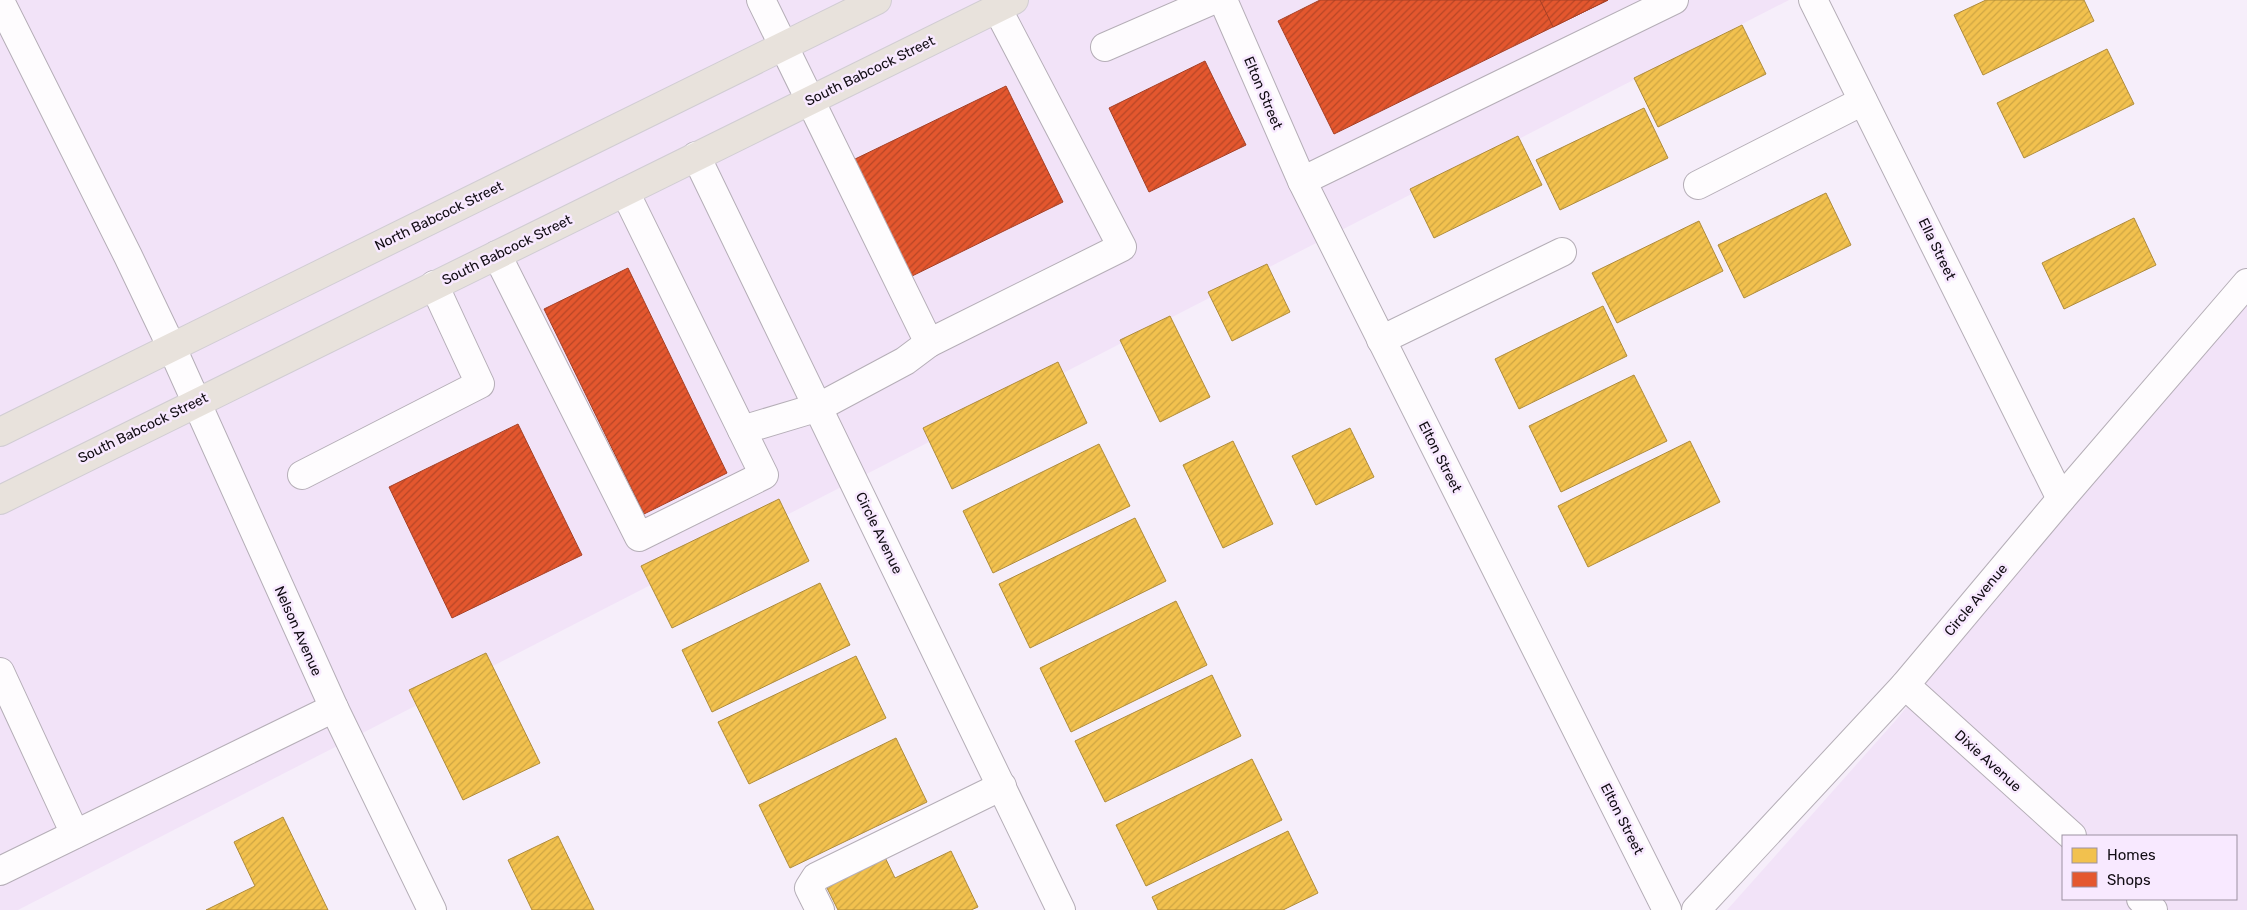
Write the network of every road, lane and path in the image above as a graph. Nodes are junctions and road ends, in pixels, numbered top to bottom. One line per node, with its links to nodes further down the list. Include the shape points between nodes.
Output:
1 (761, 0): 9 (street)
2 (878, 0): 9 (main road, North Babcock Street)
3 (1213, 0): 10 (street)
4 (1223, 0): 14 (street, Elton Street)
5 (1674, 0): 14 (street)
6 (1812, 0): 12 (street, Ella Street)
7 (0, 1): 23 (street, Nelson Avenue)
8 (1005, 4): 11 (main road, South Babcock Street); 22 (street, via 1122,247)
9 (784, 45): 11 (street); 23 (main road, North Babcock Street)
10 (1105, 48)
11 (811, 100): 13 (main road, South Babcock Street); 22 (street)
12 (1863, 101): 15 (street); 29 (street, Ella Street)
13 (696, 156): 16 (main road, South Babcock Street); 25 (street, Circle Avenue)
14 (1302, 181): 21 (street, Elton Street)
15 (1698, 185)
16 (625, 192): 18 (main road, South Babcock Street); 26 (street)
17 (1562, 252): 21 (street)
18 (497, 255): 20 (main road, South Babcock Street); 26 (street, via 639,538 764,475)
19 (2247, 283): 29 (street, Circle Avenue)
20 (434, 285): 24 (main road, South Babcock Street); 28 (street, via 480,384)
21 (1382, 340): 42 (street, Elton Street)
22 (928, 343): 25 (street, via 897,366)
23 (172, 348): 24 (street, Nelson Avenue); 27 (main road, North Babcock Street)
24 (195, 402): 30 (main road, South Babcock Street); 33 (street, Nelson Avenue)
25 (819, 407): 26 (street); 34 (street, Circle Avenue)
26 (742, 430)
27 (0, 432)
28 (302, 475)
29 (2061, 499): 32 (street, Circle Avenue)
30 (0, 500)
31 (0, 672): 35 (street)
32 (1905, 685): 36 (street, Dixie Avenue); 43 (street, Circle Avenue)
33 (334, 708): 35 (street); 39 (street, Nelson Avenue)
34 (1002, 786): 40 (street, via 816,877 809,888); 41 (street, Circle Avenue)
35 (75, 834): 37 (street)
36 (2071, 835)
37 (0, 871)
38 (2142, 900): 44 (street)
39 (432, 910)
40 (820, 910)
41 (1061, 910)
42 (1667, 910)
43 (1696, 910)
44 (2154, 910)

